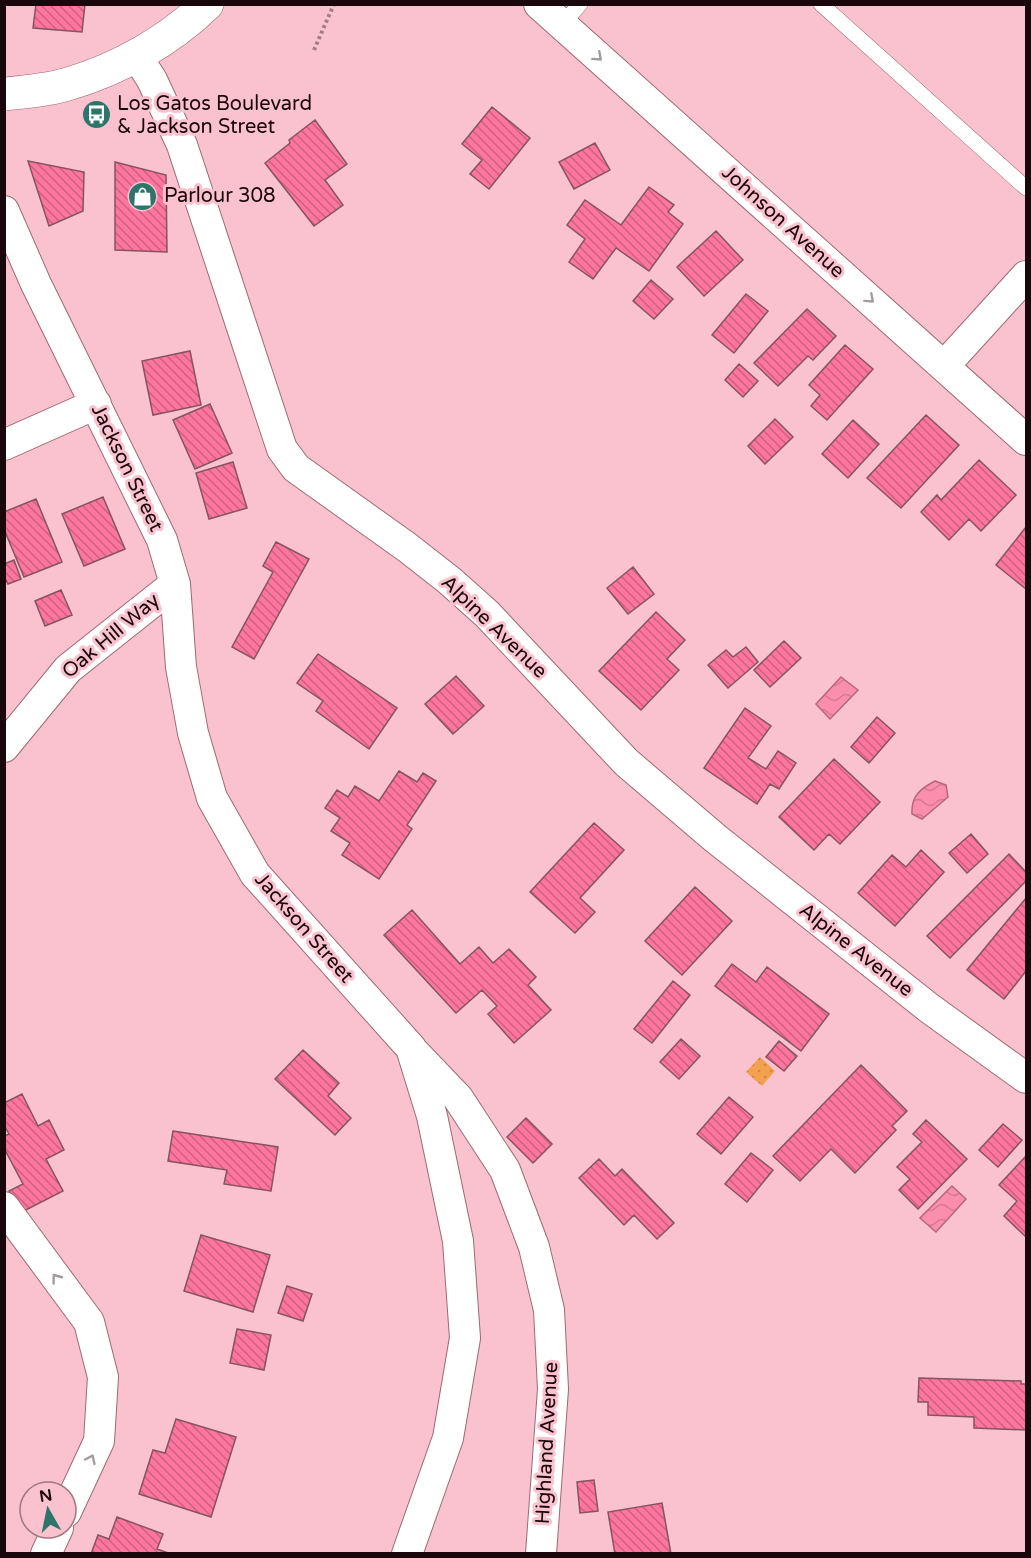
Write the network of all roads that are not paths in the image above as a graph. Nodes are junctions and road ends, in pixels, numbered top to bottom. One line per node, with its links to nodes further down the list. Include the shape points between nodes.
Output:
1 (207, 4): 5 (main road, via 168,36)
2 (539, 4): 4 (street, Johnson Avenue)
3 (821, 4): 7 (lane)
4 (571, 15): 10 (street, Johnson Avenue, one-way to 10)
5 (136, 55): 6 (main road, via 67,84); 17 (street, Alpine Avenue, via 182,145 282,449 296,468 450,581 626,762 715,838 929,1008)
6 (4, 94)
7 (1026, 188)
8 (4, 210): 11 (street, Jackson Street)
9 (1026, 276): 10 (street)
10 (945, 365): 12 (street, Johnson Avenue)
11 (96, 404): 13 (street); 14 (street, Jackson Street, via 162,540)
12 (1026, 441)
13 (4, 445)
14 (175, 584): 15 (street, Oak Hill Way, via 68,669); 16 (street, Jackson Street, via 181,667 193,733 212,798 255,874)
15 (4, 747)
16 (411, 1048): 22 (street, Jackson Street, via 432,1116 458,1241 465,1338 448,1437); 23 (street, Highland Avenue, via 458,1098 505,1170 534,1247 549,1310 553,1389)
17 (1026, 1078)
18 (4, 1207): 19 (street, one-way to 18, via 99,1441 103,1377 89,1322)
19 (78, 1486)
20 (52, 1540): 21 (street)
21 (46, 1554)
22 (407, 1554)
23 (541, 1554)

